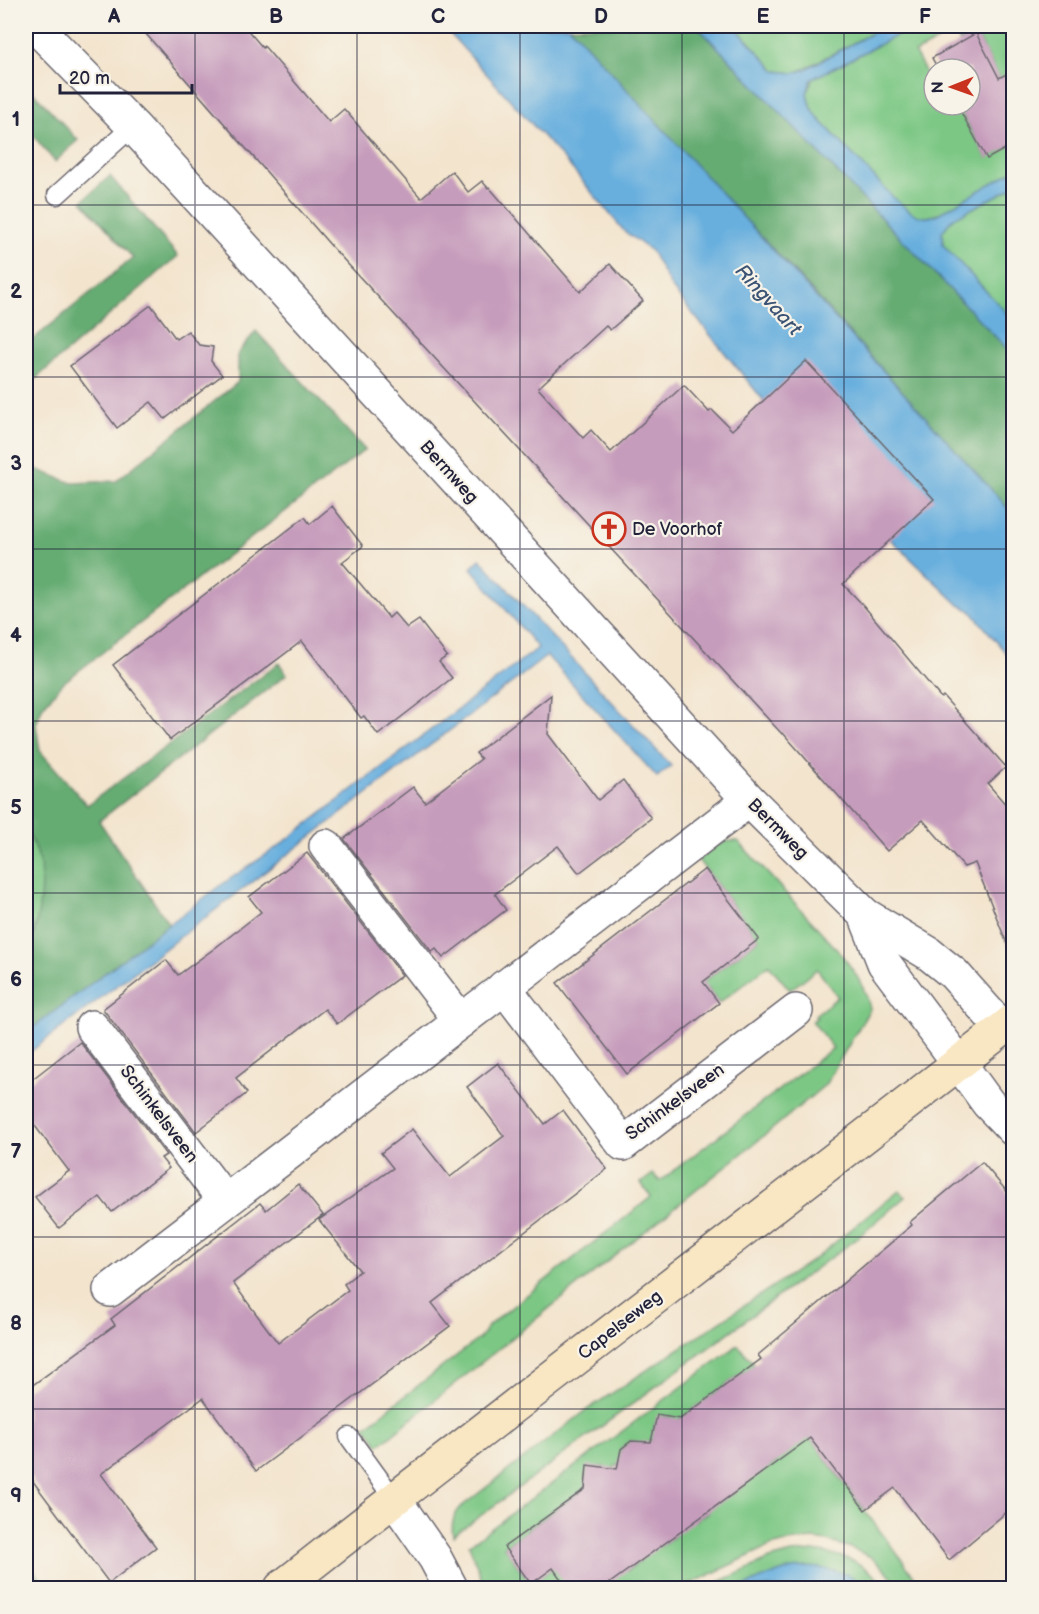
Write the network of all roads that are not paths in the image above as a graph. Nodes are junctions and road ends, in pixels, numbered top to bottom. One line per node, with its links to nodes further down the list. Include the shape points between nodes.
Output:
1 (35, 26): 2 (street, Bermweg)
2 (133, 126): 3 (lane); 4 (street, Bermweg)
3 (57, 195)
4 (749, 800): 6 (street, Bermweg); 7 (street)
5 (326, 846): 9 (street)
6 (865, 915): 11 (street, Bermweg, via 928,953); 12 (street, Bermweg, via 884,963)
7 (504, 987): 8 (street, Schinkelsveen, via 623,1144); 9 (street)
8 (796, 1011)
9 (460, 1021): 14 (street)
10 (92, 1027): 14 (street, Schinkelsveen)
11 (1010, 1030): 12 (main road, Capelseweg)
12 (959, 1063): 13 (street, Bermweg); 17 (main road, Capelseweg)
13 (1014, 1130)
14 (225, 1202): 15 (street)
15 (110, 1290)
16 (349, 1437): 17 (lane)
17 (394, 1499): 18 (main road, Capelseweg); 19 (street)
18 (281, 1588)
19 (451, 1588)

